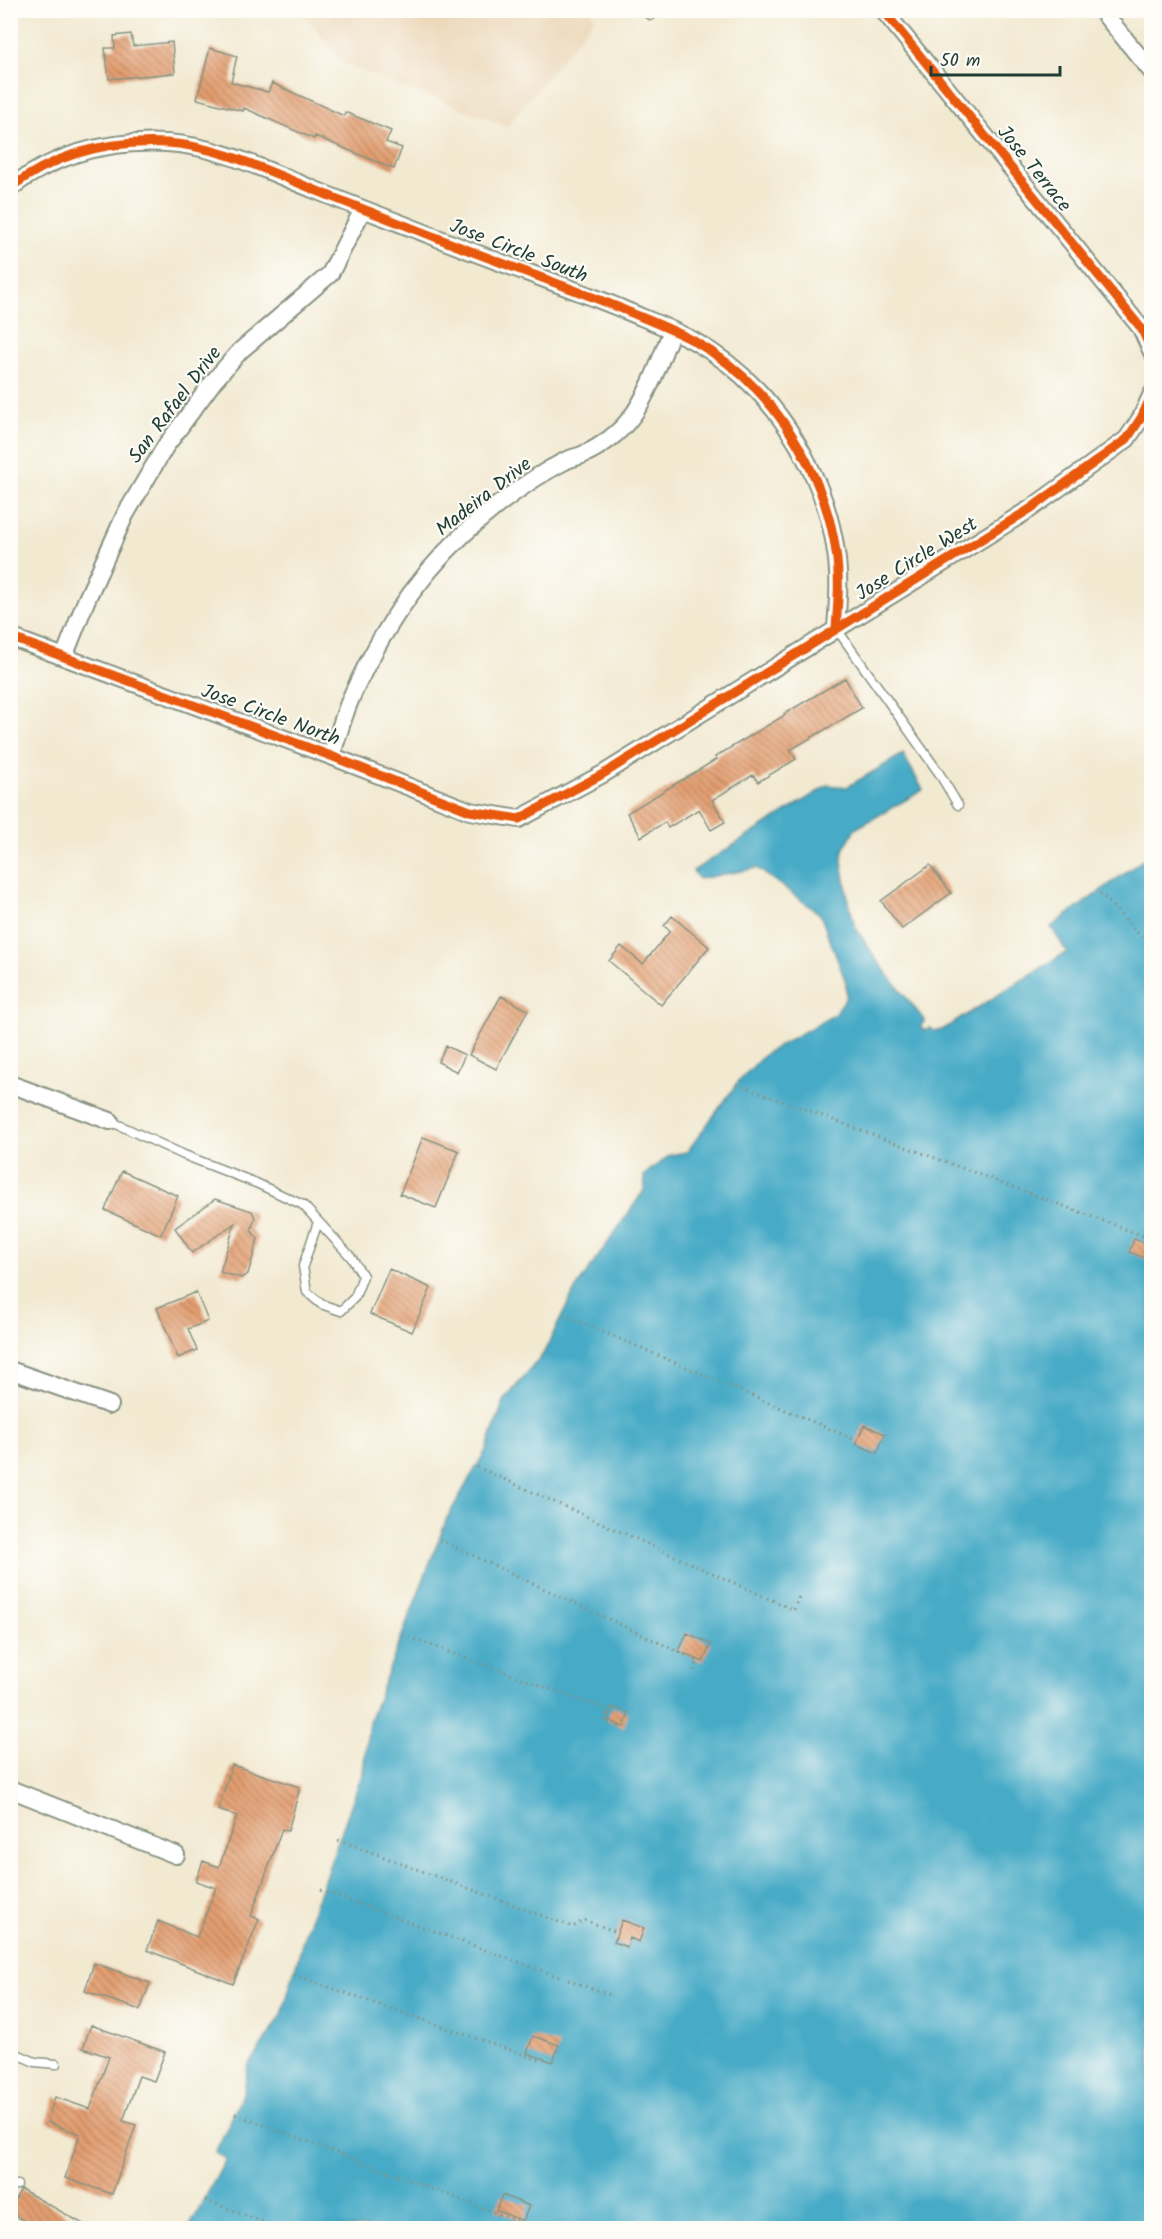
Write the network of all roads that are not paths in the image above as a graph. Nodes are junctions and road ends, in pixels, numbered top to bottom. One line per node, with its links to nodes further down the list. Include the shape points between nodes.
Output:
1 (641, 10): 4 (lane)
2 (884, 10): 9 (street, Jose Terrace, via 1141,328)
3 (1101, 10): 5 (street)
4 (651, 15)
5 (1152, 72)
6 (10, 188): 7 (street, Jose Circle South, via 40,169 83,151 120,143 167,143 230,156)
7 (363, 209): 8 (street, Jose Circle South); 13 (street, San Rafael Drive, via 330,274 240,351 165,447 125,515)
8 (672, 330): 11 (street, Jose Circle South, via 712,352 756,388 805,460 823,499 836,553); 14 (street, Madeira Drive, via 653,378 630,419 597,447 567,460 519,490 462,535 428,572 390,625 353,693)
9 (1152, 352)
10 (1152, 394): 11 (street, Jose Circle West, via 1127,439 1030,508)
11 (836, 628): 15 (lane); 16 (street, Jose Circle West, via 603,774)
12 (10, 637): 13 (street, Jose Circle North)
13 (64, 657): 14 (street, Jose Circle North)
14 (331, 756): 16 (street, Jose Circle North, via 471,812)
15 (958, 805)
16 (519, 819)
17 (10, 1084): 18 (street)
18 (110, 1121): 19 (lane, via 303,1205)
19 (318, 1222): 19 (lane, via 363,1276 356,1297 340,1311 321,1304 307,1292 303,1266)
20 (10, 1370): 21 (street)
21 (110, 1406)
22 (10, 1789): 23 (street)
23 (176, 1854)
24 (10, 2051): 25 (lane, via 35,2062)
25 (56, 2064)

